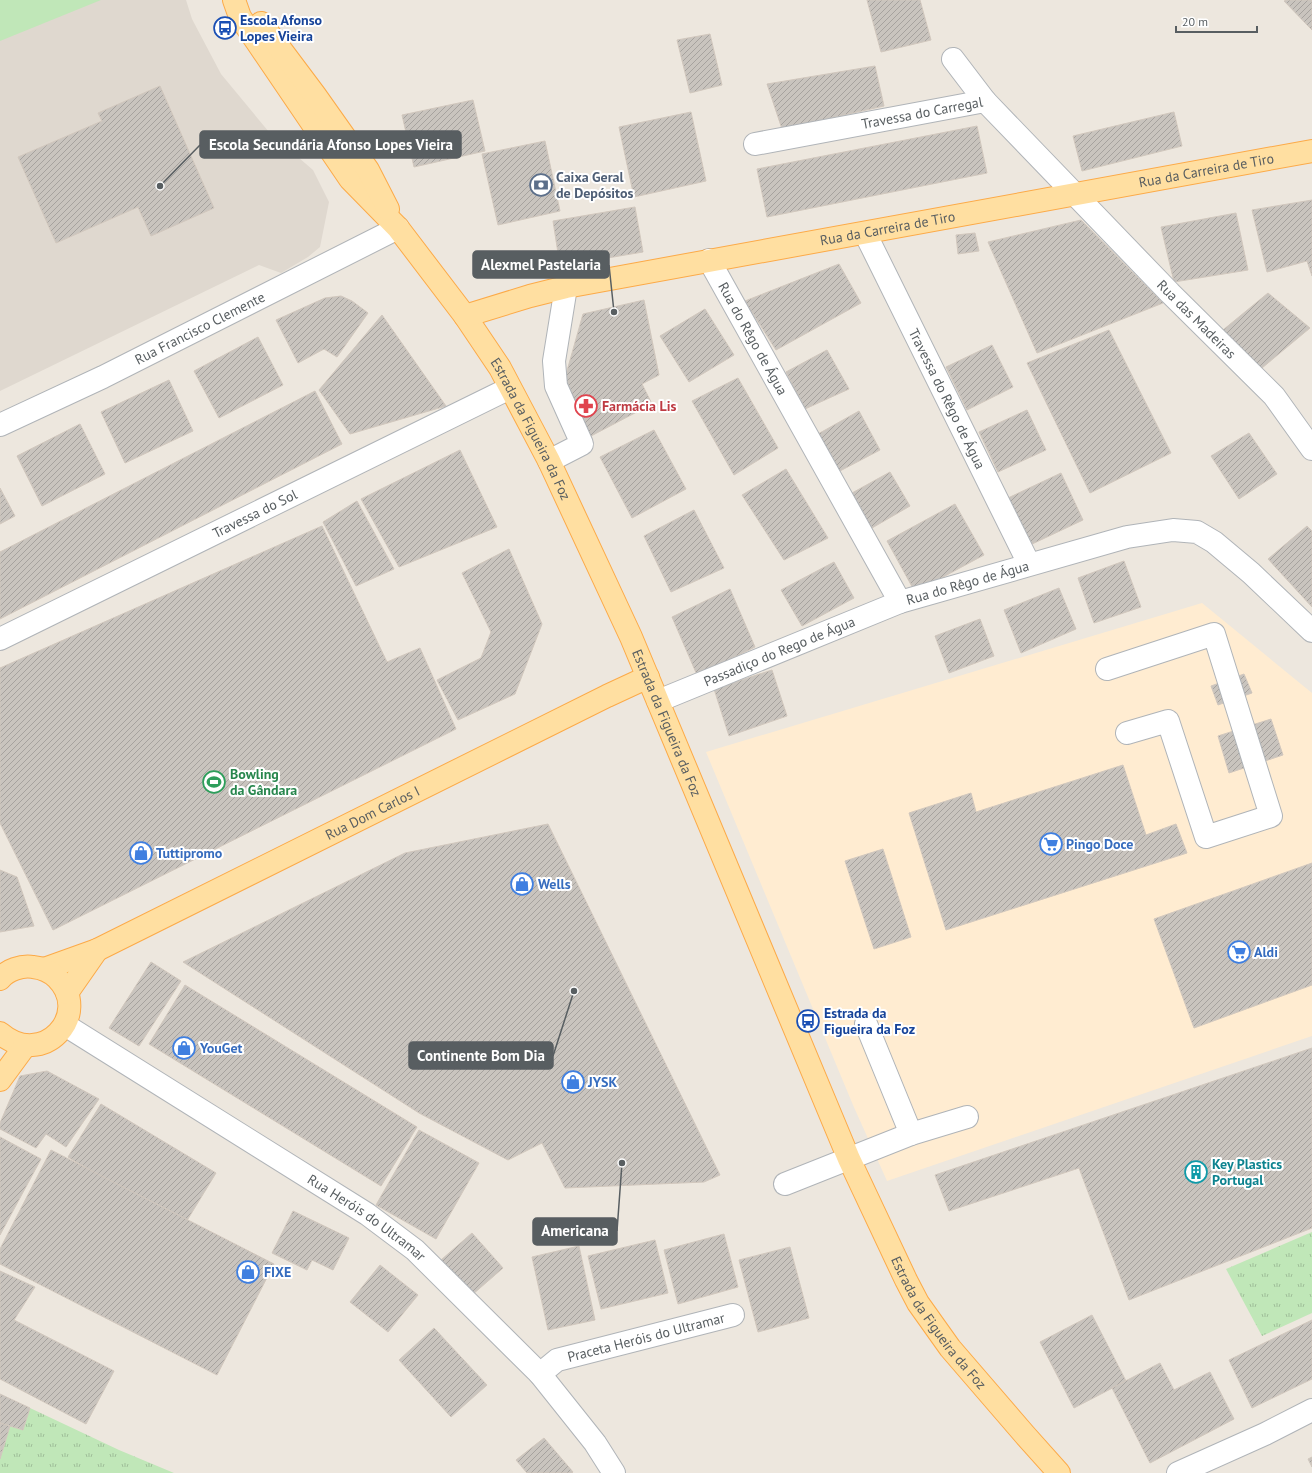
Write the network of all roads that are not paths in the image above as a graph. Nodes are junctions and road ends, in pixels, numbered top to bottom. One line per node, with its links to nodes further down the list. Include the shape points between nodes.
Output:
1 (234, 0): 8 (main road, via 240,17 350,179)
2 (241, 0): 8 (main road, via 315,94 368,170)
3 (953, 59): 4 (street)
4 (985, 101): 5 (street, Travessa do Carregal); 7 (street, Travessa do Carregal)
5 (755, 144)
6 (1312, 151): 7 (main road, Rua da Carreira de Tiro)
7 (1075, 195): 9 (main road, Rua da Carreira de Tiro); 15 (street, Rua das Madeiras, via 1274,396)
8 (398, 228): 12 (main road, Estrada da Figueira da Foz); 14 (street, Rua Francisco Clemente, via 103,377)
9 (865, 233): 10 (main road, Rua da Carreira de Tiro); 17 (street, Travessa do Rêgo de Água)
10 (710, 260): 11 (main road, Rua da Carreira de Tiro); 18 (street, Rua do Rêgo de Água)
11 (566, 288): 12 (main road, Rua da Carreira de Tiro); 16 (street, via 554,361 556,386 582,444)
12 (465, 316): 13 (main road, Estrada da Figueira da Foz, via 500,368)
13 (510, 388): 16 (main road, Estrada da Figueira da Foz); 20 (street, Travessa do Sol)
14 (0, 425)
15 (1312, 449)
16 (550, 461): 22 (main road, Estrada da Figueira da Foz)
17 (1029, 564): 18 (street, Rua do Rêgo de Água); 19 (street, Rua do Rêgo de Água, via 1127,537 1173,530 1197,532 1214,542 1251,573)
18 (900, 602): 23 (street, Passadiço do Rego de Água)
19 (1312, 631)
20 (0, 639)
21 (1106, 669): 24 (street, via 1214,634 1272,816 1206,837 1168,721)
22 (648, 677): 23 (main road, Estrada da Figueira da Foz); 25 (main road, Rua Dom Carlos I)
23 (658, 701): 38 (main road, Estrada da Figueira da Foz)
24 (1127, 733)
25 (97, 950): 28 (main road, Rua Dom Carlos I); 30 (main road, Rua Dom Carlos I)
26 (0, 961): 27 (street)
27 (21, 967): 28 (main road); 29 (main road)
28 (44, 969): 30 (main road, via 54,974)
29 (0, 979)
30 (67, 993): 32 (main road, via 68,1015)
31 (866, 1024): 37 (street)
32 (64, 1026): 34 (main road, via 48,1042); 41 (street, Rua Heróis do Ultramar, via 367,1214 415,1250)
33 (0, 1033): 34 (main road, via 7,1039)
34 (25, 1046): 35 (main road)
35 (0, 1080)
36 (967, 1117): 37 (street)
37 (911, 1134): 38 (street)
38 (849, 1159): 39 (street); 44 (main road, Estrada da Figueira da Foz, via 918,1304 950,1348)
39 (785, 1184)
40 (733, 1315): 41 (street, Praceta Heróis do Ultramar, via 557,1360)
41 (540, 1374): 43 (street, Rua Heróis do Ultramar, via 595,1444)
42 (1312, 1410): 45 (street)
43 (614, 1473)
44 (1059, 1473)
45 (1178, 1473)

